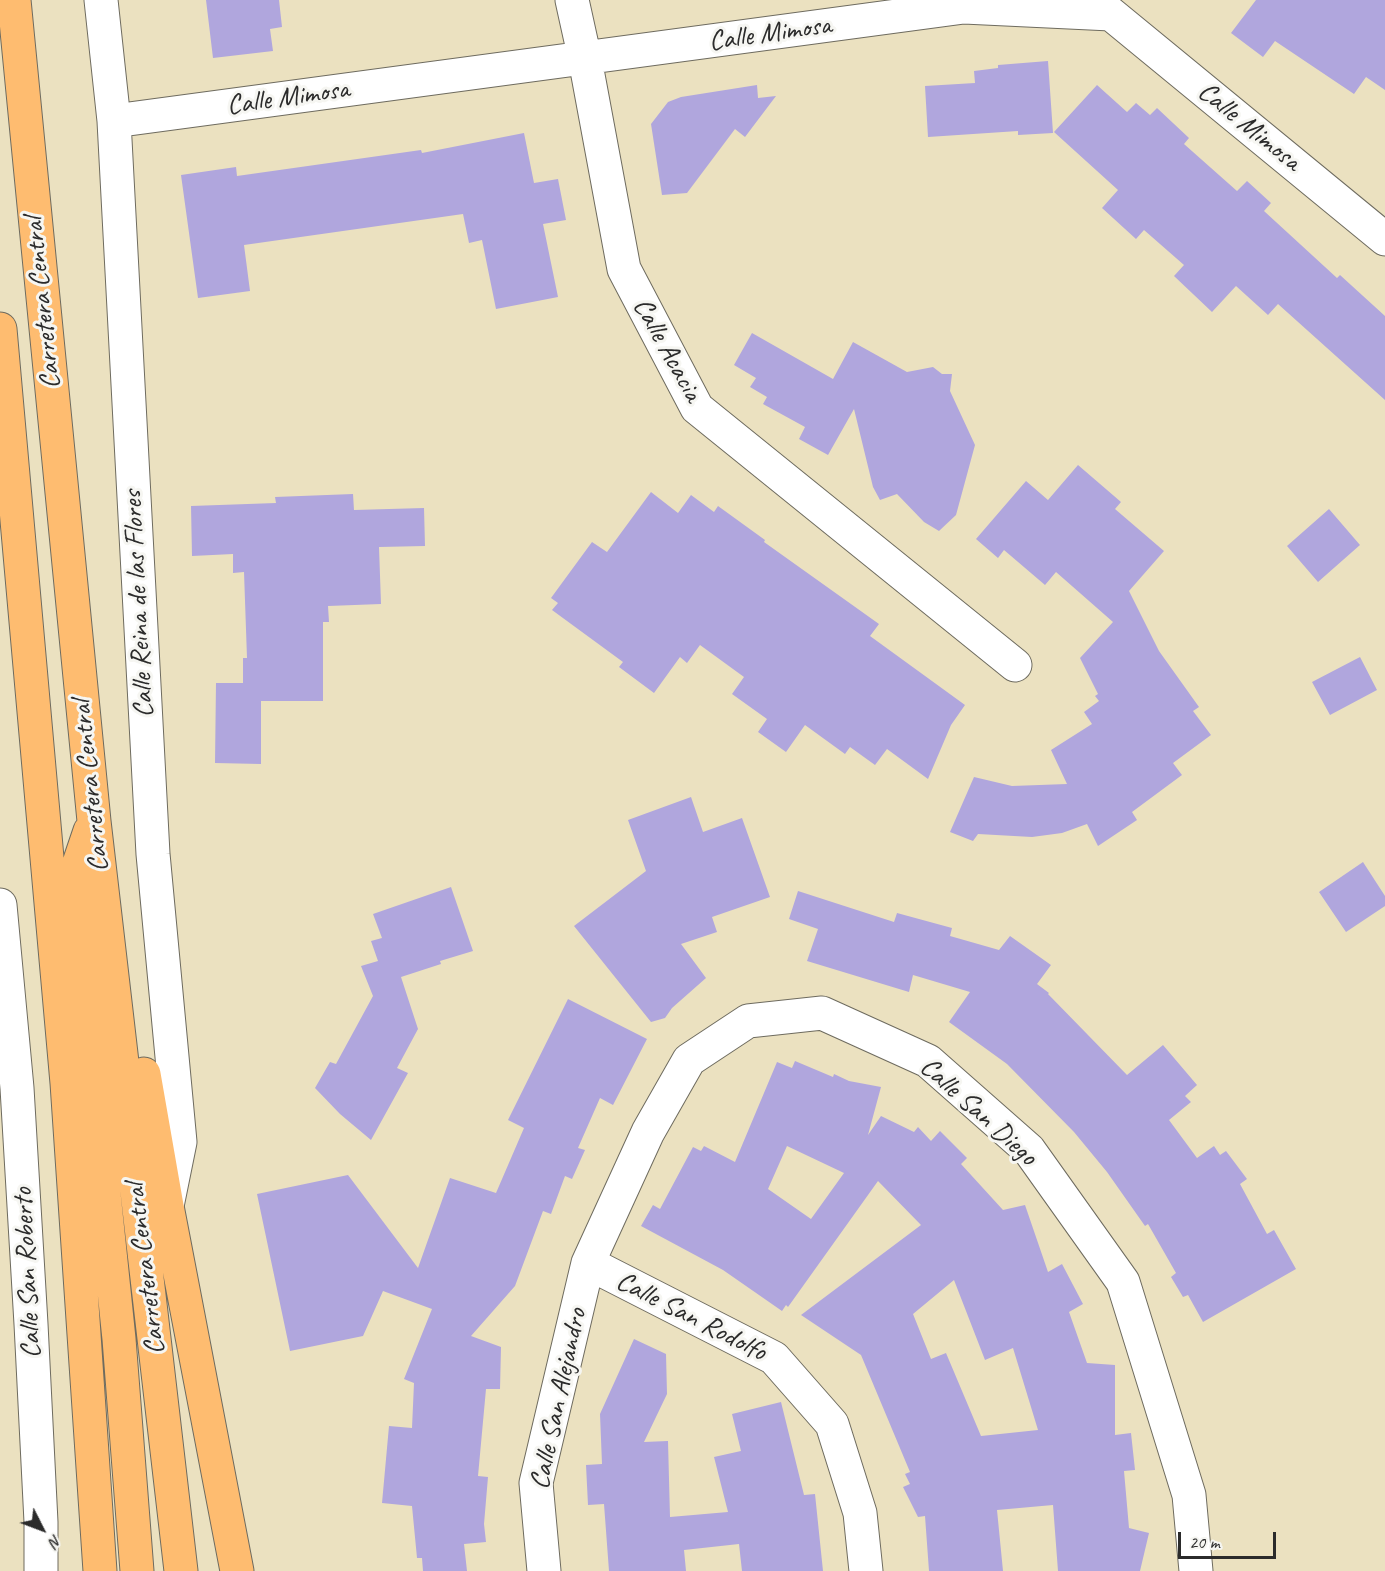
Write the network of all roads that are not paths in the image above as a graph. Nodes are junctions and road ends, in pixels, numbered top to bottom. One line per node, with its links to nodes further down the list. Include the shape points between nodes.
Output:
1 (14, 0): 9 (highway, Carretera Central)
2 (101, 0): 5 (street, Calle Reina de las Flores)
3 (572, 0): 4 (street, Calle Acacia)
4 (585, 59): 5 (street, Calle Mimosa); 6 (street, Calle Mimosa, via 964,7 1111,14); 8 (street, Calle Acacia, via 624,269 697,408)
5 (114, 121): 11 (street, Calle Reina de las Flores, via 153,854 180,1142)
6 (1385, 239)
7 (0, 329): 14 (highway, Carretera Central, via 67,1083)
8 (1015, 665)
9 (94, 821): 11 (highway, via 119,846 146,1090); 15 (highway, via 72,884 119,1339); 16 (highway, Carretera Central)
10 (0, 904): 13 (street, Calle San Roberto, via 18,1088)
11 (167, 1206): 17 (highway)
12 (588, 1263): 18 (street, Calle San Alejandro, via 536,1484); 19 (street, Calle San Rodolfo, via 774,1358 832,1424 860,1513); 20 (street, Calle San Diego, via 648,1132 689,1060 748,1021 822,1013 928,1061 1029,1150 1124,1282 1189,1495)
13 (41, 1571)
14 (100, 1571)
15 (137, 1571)
16 (181, 1571)
17 (237, 1571)
18 (544, 1571)
19 (866, 1571)
20 (1196, 1571)

